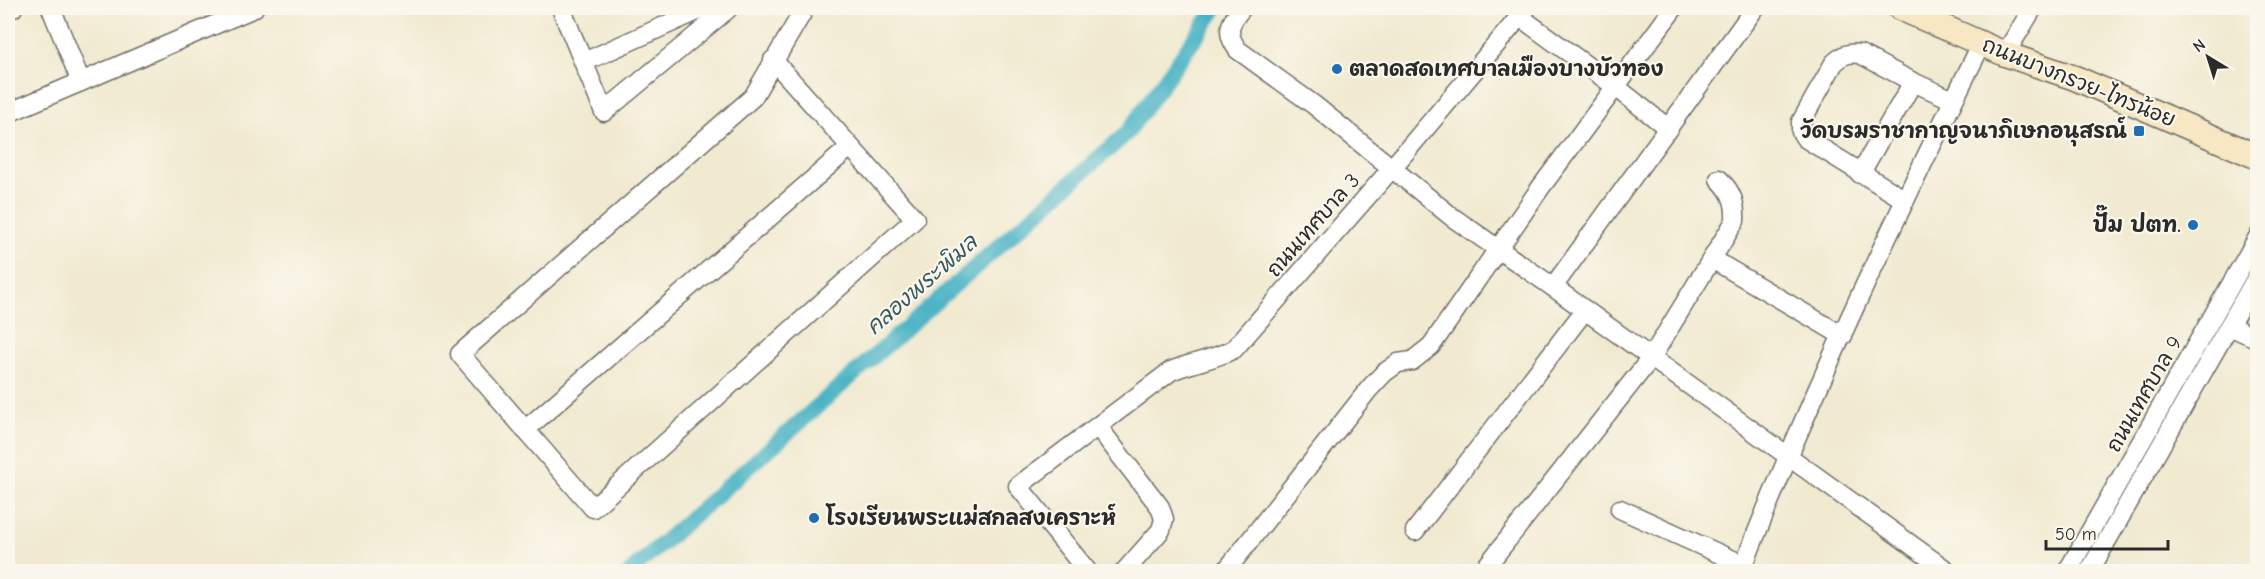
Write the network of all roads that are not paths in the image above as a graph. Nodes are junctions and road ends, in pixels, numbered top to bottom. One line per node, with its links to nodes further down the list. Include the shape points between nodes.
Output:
1 (13, 8): 13 (street)
2 (51, 8): 19 (street)
3 (254, 8): 19 (street)
4 (561, 8): 18 (street)
5 (704, 8): 18 (street)
6 (729, 8): 18 (street, via 604,112)
7 (805, 8): 17 (street)
8 (1242, 8): 27 (street, via 1230,29 1230,39 1238,50)
9 (1674, 8): 21 (street)
10 (1755, 8): 24 (street)
11 (1900, 8): 15 (main road, ถนนบางกรวย-ไทรน้อย)
12 (2033, 8): 16 (street)
13 (8, 10)
14 (1524, 12): 21 (street); 27 (street, ถนนเทศบาล 3)
15 (1982, 43): 16 (main road, ถนนบางกรวย-ไทรน้อย); 22 (street)
16 (2005, 54): 26 (main road, ถนนบางกรวย-ไทรน้อย, via 2075,78)
17 (774, 60): 25 (street); 42 (street, via 753,97 460,354)
18 (584, 62)
19 (81, 82): 23 (street)
20 (1913, 82): 22 (street); 28 (street); 28 (street, via 1860,54 1851,52 1834,63 1801,122 1801,132)
21 (1616, 87): 24 (street); 32 (street)
22 (1953, 100): 30 (street)
23 (8, 113)
24 (1669, 129): 35 (street)
25 (850, 147): 42 (street); 42 (street, via 915,219 593,508)
26 (2258, 157)
27 (1392, 168): 32 (street); 41 (street, ถนนเทศบาล 3, via 1234,349 1171,371)
28 (1860, 174): 30 (street)
29 (1719, 179): 33 (street, via 1733,196 1735,221)
30 (1905, 200): 38 (street)
31 (2258, 237): 52 (street, ถนนเทศบาล 9)
32 (1497, 250): 35 (street); 49 (street, via 1431,346 1412,361 1398,363 1369,389)
33 (1712, 259): 38 (street); 40 (street)
34 (2258, 275): 37 (street, ถนนเทศบาล 9)
35 (1553, 287): 36 (street)
36 (1585, 310): 40 (street); 45 (street)
37 (2229, 326): 39 (street); 53 (street, ถนนเทศบาล 9)
38 (1843, 336): 43 (street)
39 (2258, 339)
40 (1652, 358): 43 (street); 50 (street)
41 (1098, 427): 47 (street, ถนนเทศบาล 3, via 1018,486); 48 (street, via 1160,507 1164,519 1161,530)
42 (525, 430)
43 (1788, 455): 46 (street); 51 (street)
44 (1620, 509): 46 (street)
45 (1415, 531)
46 (1743, 568)
47 (1088, 572)
48 (1124, 572)
49 (1225, 572)
50 (1482, 572)
51 (1949, 572)
52 (2067, 572)
53 (2089, 572)

